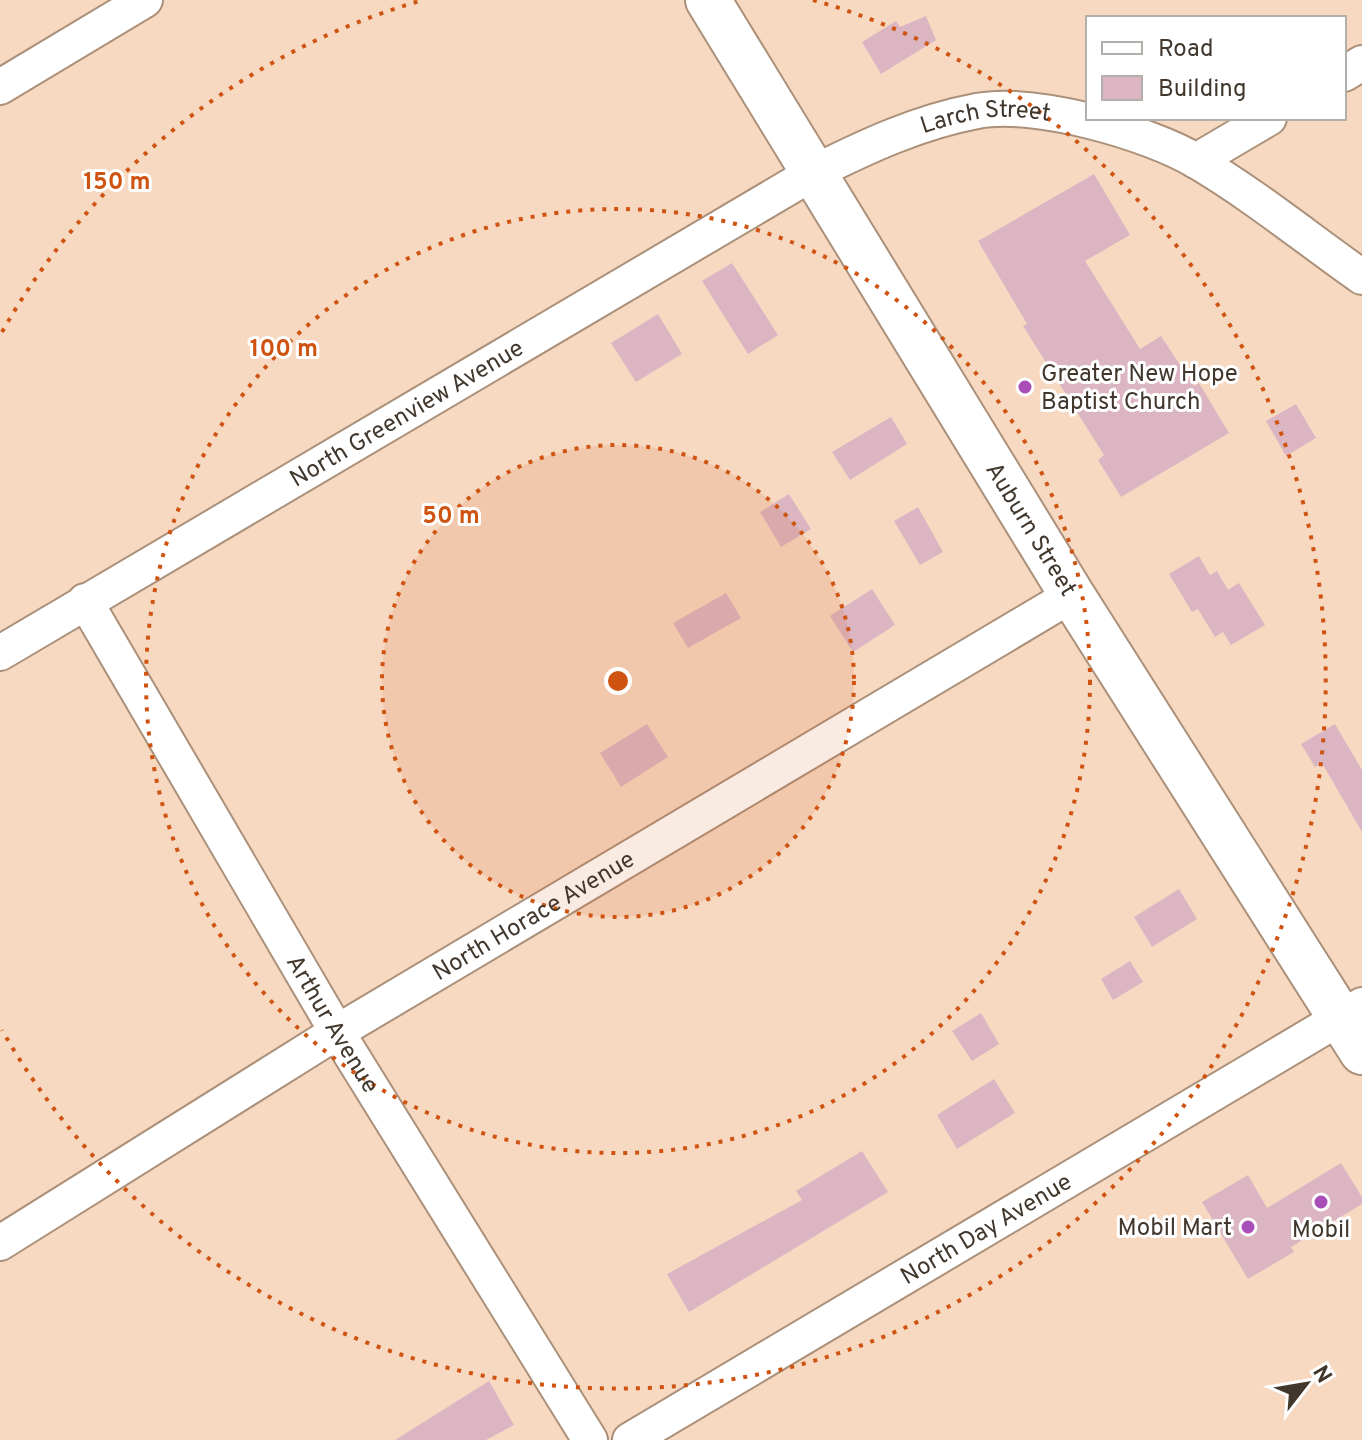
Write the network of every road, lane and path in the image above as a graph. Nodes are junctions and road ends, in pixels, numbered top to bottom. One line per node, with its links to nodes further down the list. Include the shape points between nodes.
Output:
1 (145, 0): 3 (street)
2 (708, 0): 6 (main road, Auburn Street)
3 (0, 87)
4 (1266, 120): 5 (street)
5 (1196, 161): 6 (street, Larch Street, via 1087,121 1023,109 979,110 915,127); 7 (street, Larch Street)
6 (813, 173): 8 (main road, Auburn Street); 9 (street, North Greenview Avenue)
7 (1362, 277)
8 (1072, 595): 11 (main road, Auburn Street); 12 (street, North Horace Avenue)
9 (85, 601): 10 (street, North Greenview Avenue); 12 (street, Arthur Avenue)
10 (0, 653)
11 (1355, 1025): 15 (street, North Day Avenue)
12 (337, 1032): 13 (street, North Horace Avenue); 14 (street, Arthur Avenue)
13 (0, 1243)
14 (590, 1440)
15 (630, 1440)

